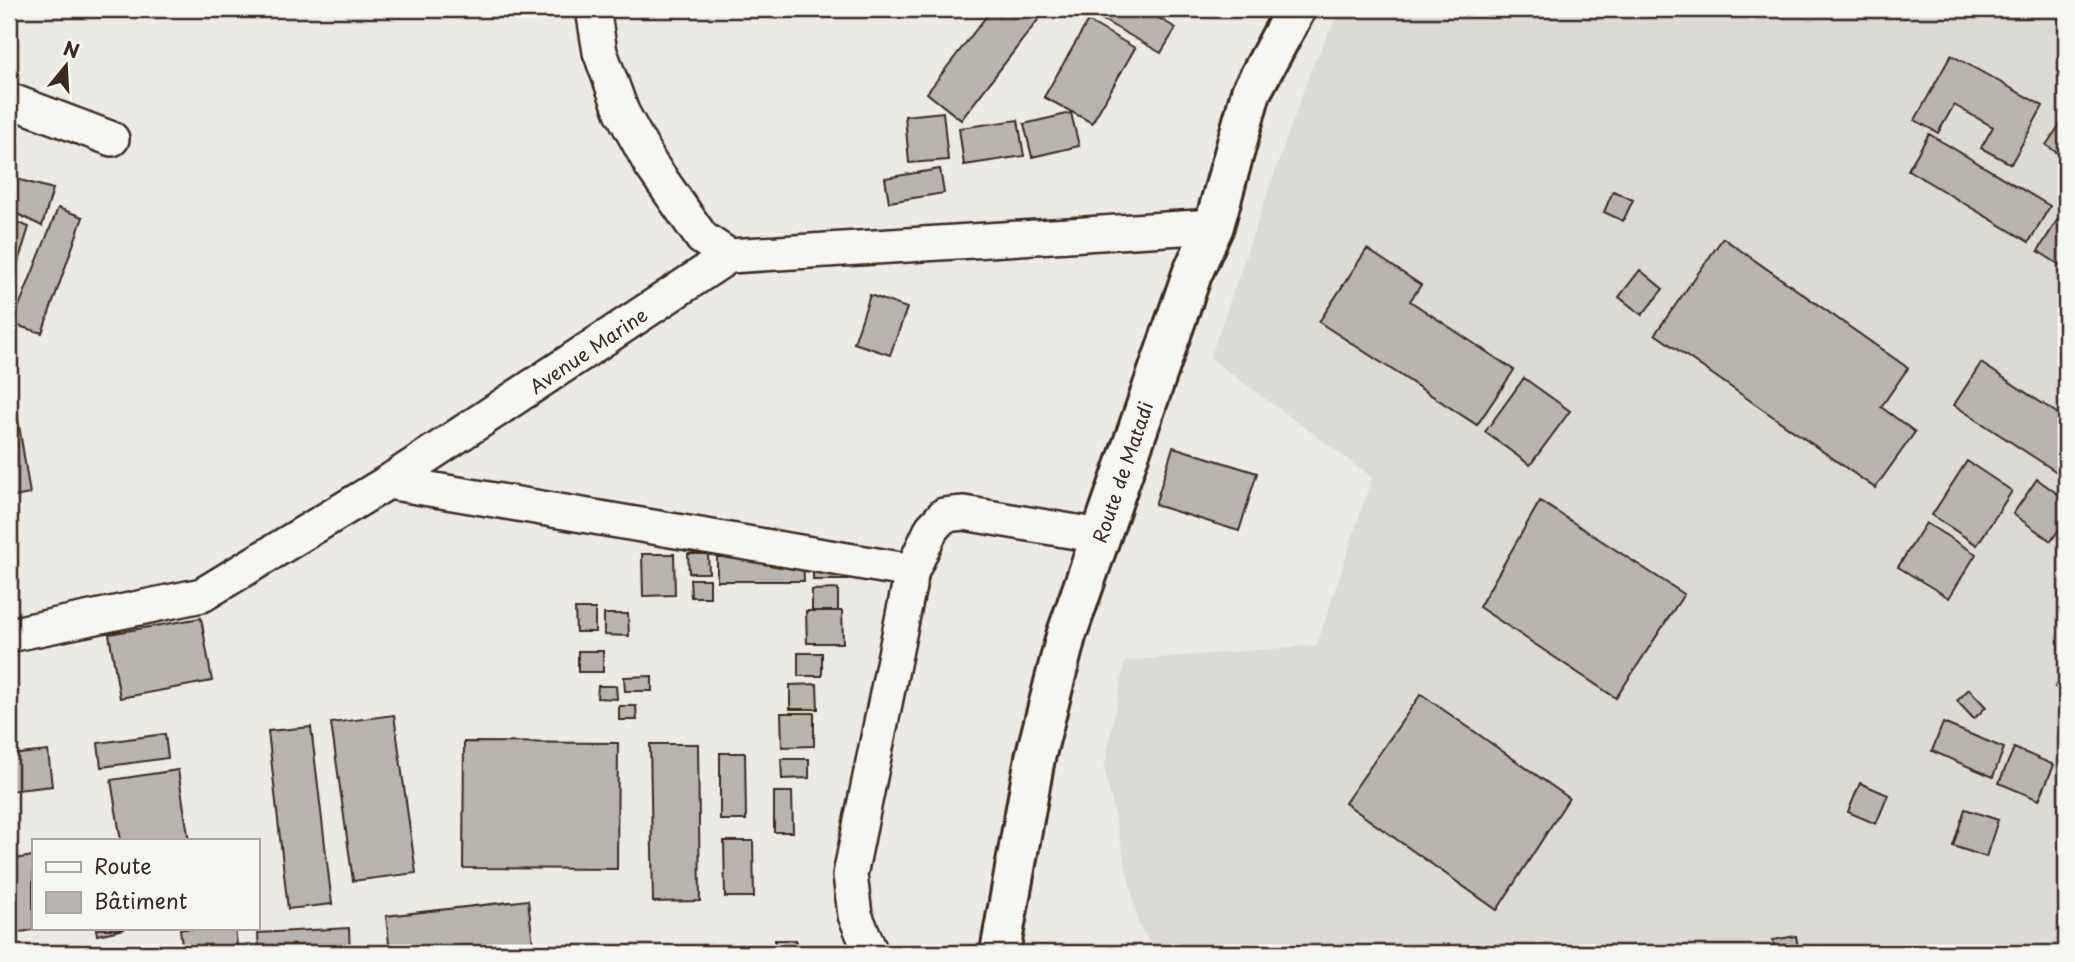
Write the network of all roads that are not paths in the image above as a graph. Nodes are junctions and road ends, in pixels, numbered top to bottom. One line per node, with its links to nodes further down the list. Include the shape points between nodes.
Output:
1 (593, 9): 6 (street, via 600,52 622,112 651,165 702,238)
2 (1296, 9): 5 (main road, Route de Matadi, via 1251,92)
3 (9, 100): 4 (street)
4 (112, 139)
5 (1214, 226): 6 (street, Avenue Marine); 8 (main road, Route de Matadi, via 1192,274)
6 (729, 256): 7 (street, Avenue Marine)
7 (388, 482): 9 (street); 10 (street, Avenue Marine, via 202,595)
8 (1100, 536): 9 (street, via 964,513 944,515 932,528); 12 (main road, Route de Matadi, via 1066,636 1035,758)
9 (912, 571): 11 (street, via 850,875 855,915)
10 (9, 635)
11 (871, 953)
12 (1001, 953)

